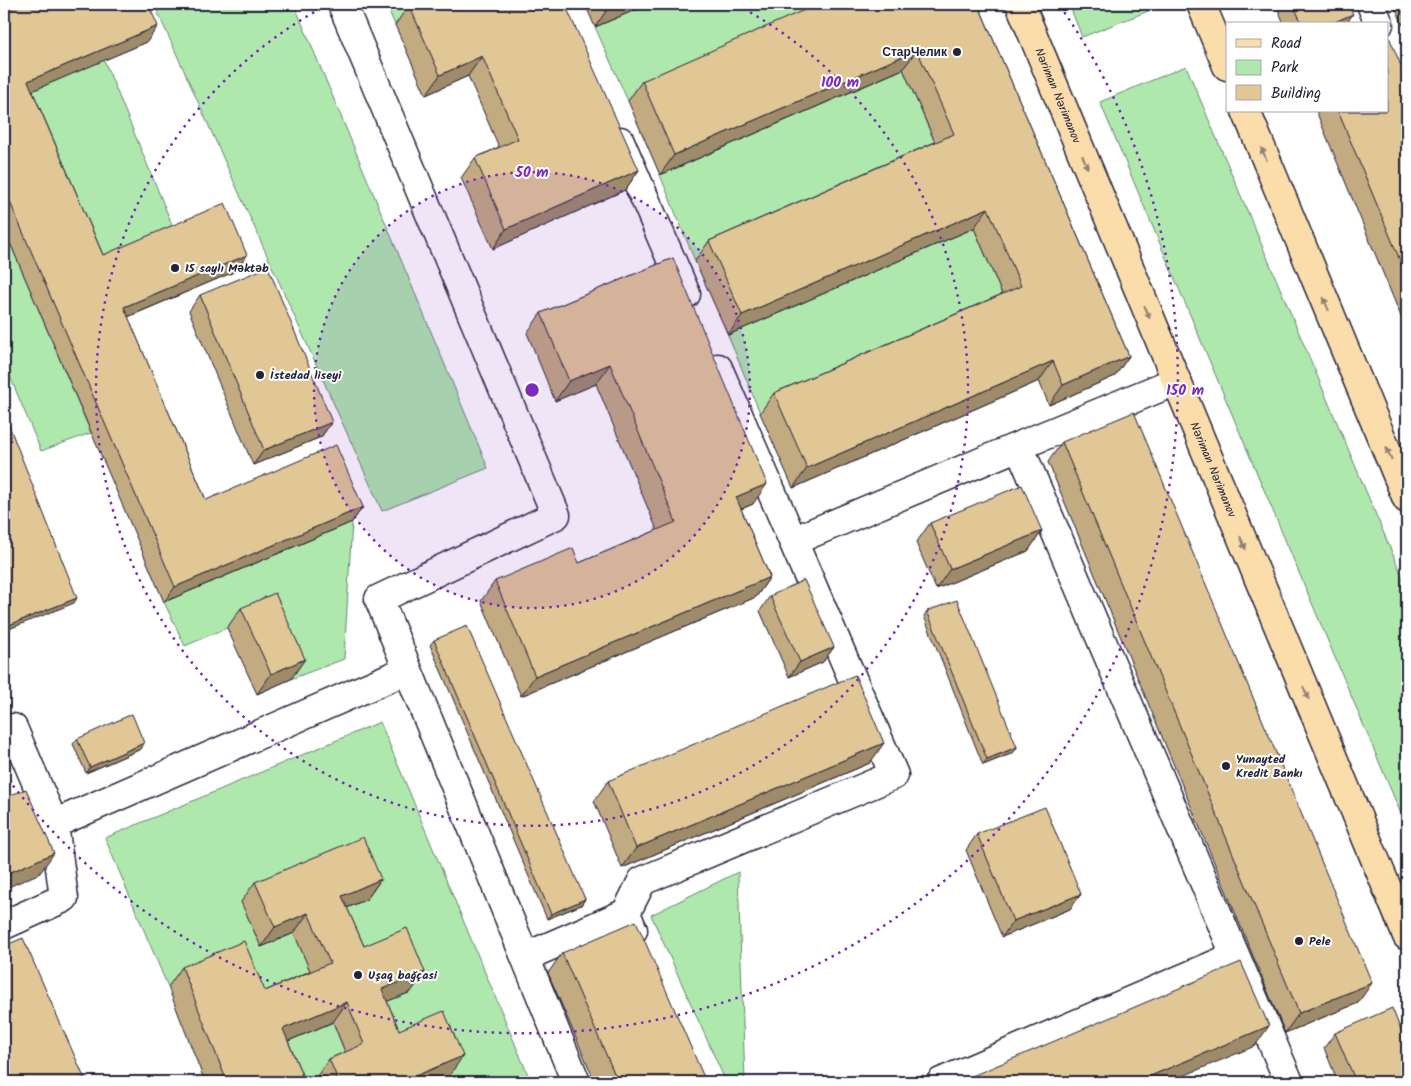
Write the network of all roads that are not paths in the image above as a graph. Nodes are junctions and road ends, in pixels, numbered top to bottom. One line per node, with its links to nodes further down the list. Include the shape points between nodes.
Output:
1 (342, 4): 15 (lane, via 556,516 378,600)
2 (1020, 4): 11 (main road, Nəriman Nərimanov, one-way to 11)
3 (1201, 4): 6 (main road)
4 (1371, 4): 5 (lane)
5 (1378, 22)
6 (1226, 64)
7 (1246, 112): 13 (main road, one-way to 7)
8 (612, 122): 9 (lane)
9 (694, 314)
10 (710, 350): 14 (lane)
11 (1176, 381): 12 (lane); 20 (main road, Nəriman Nərimanov, one-way to 20)
12 (1019, 446): 14 (lane); 22 (lane)
13 (1407, 499)
14 (792, 541): 18 (lane, via 894,775 642,881)
15 (407, 670): 17 (lane); 23 (lane)
16 (4, 732): 17 (lane, via 13,728)
17 (54, 824): 19 (lane, via 64,898)
18 (626, 913): 21 (lane); 23 (lane)
19 (4, 925)
20 (1407, 936)
21 (641, 948)
22 (1235, 956): 25 (lane); 26 (lane)
23 (525, 957): 24 (lane)
24 (576, 1082)
25 (941, 1082)
26 (1289, 1082)

